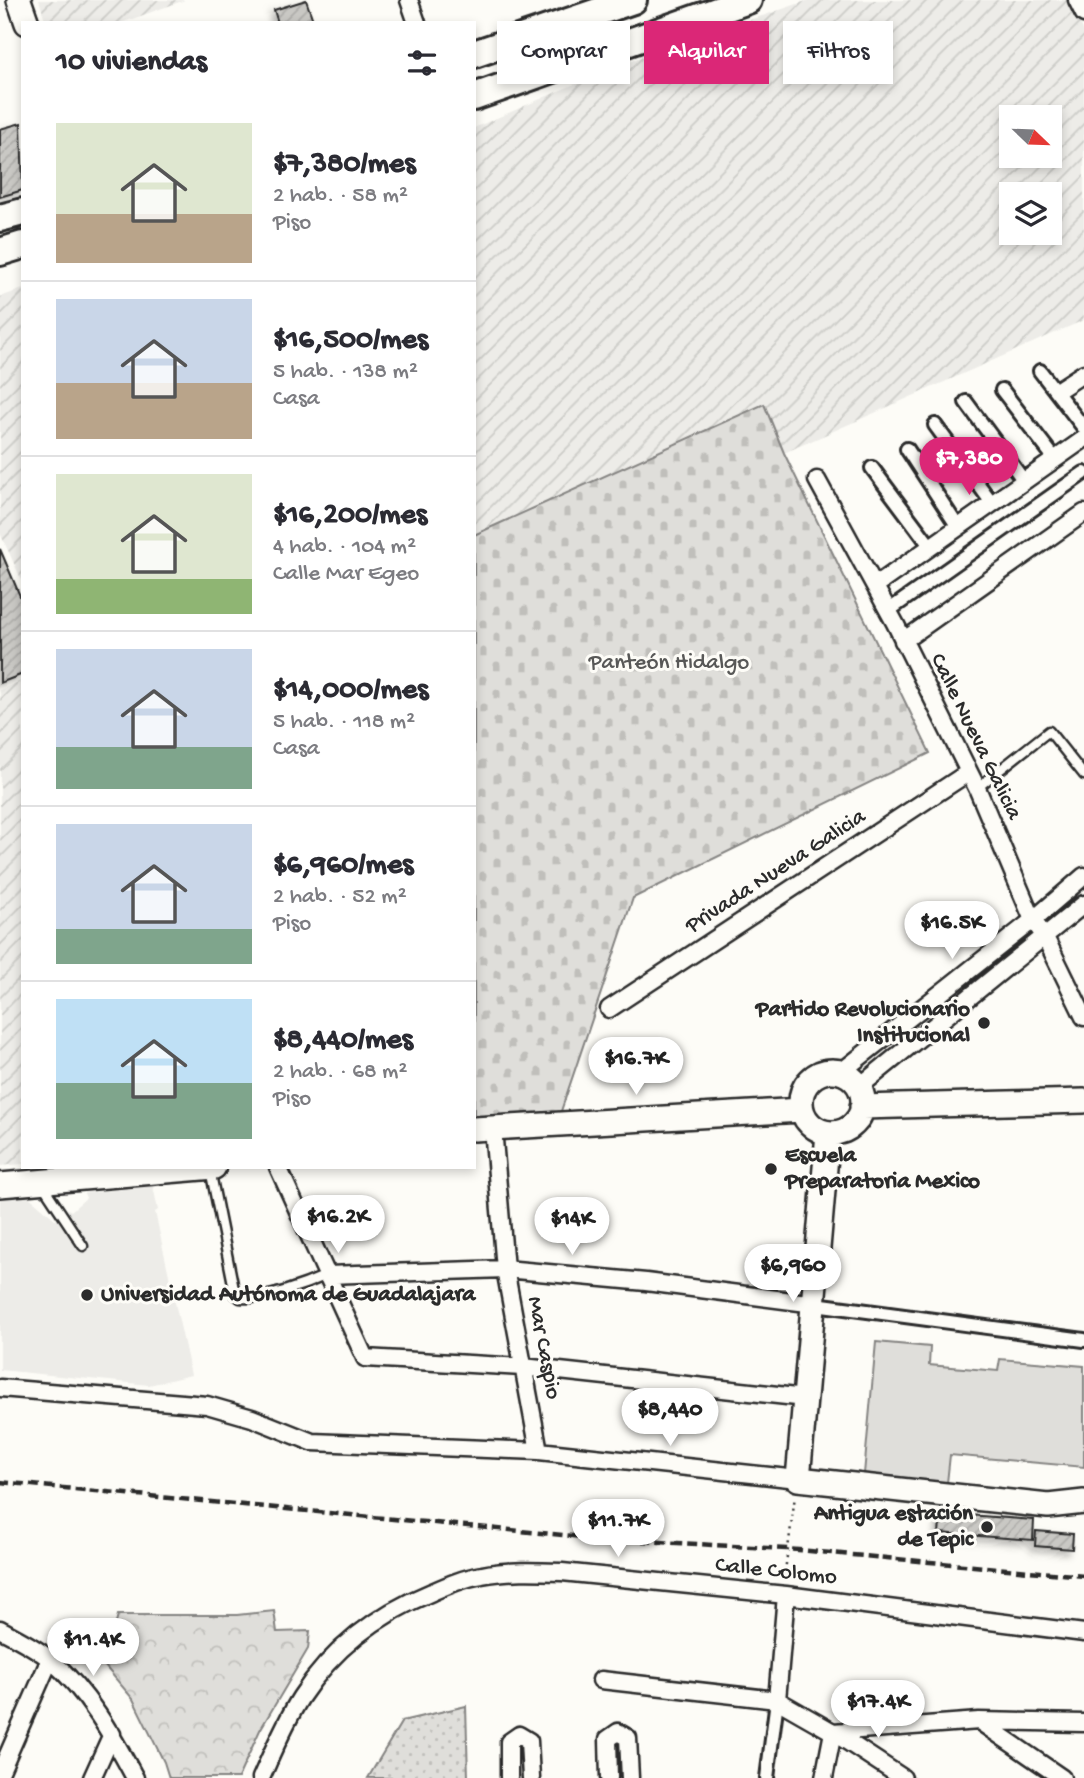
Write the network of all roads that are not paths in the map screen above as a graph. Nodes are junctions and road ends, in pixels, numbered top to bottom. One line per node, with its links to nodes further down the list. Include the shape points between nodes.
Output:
1 (19, 0): 7 (main road)
2 (409, 0): 8 (street)
3 (633, 0): 9 (highway)
4 (748, 0): 10 (highway)
5 (1077, 0): 6 (street)
6 (1084, 14)
7 (26, 21)
8 (416, 21)
9 (476, 53)
10 (476, 96)
11 (21, 213): 12 (highway)
12 (0, 218)
13 (21, 245): 14 (highway)
14 (0, 252)
15 (1040, 371): 21 (street)
16 (1084, 373): 17 (street)
17 (1060, 388)
18 (1002, 390): 24 (street)
19 (966, 402): 28 (street)
20 (935, 425): 29 (street)
21 (1084, 428)
22 (1084, 439): 24 (street)
23 (907, 449): 31 (street)
24 (1055, 459): 28 (street)
25 (872, 468): 32 (street)
26 (1084, 473): 34 (street)
27 (817, 480): 33 (street, Calle Nueva Galicia)
28 (1024, 481): 29 (street)
29 (992, 503): 31 (street)
30 (1084, 513): 35 (street)
31 (958, 527): 32 (street)
32 (931, 547): 33 (street)
33 (875, 586): 34 (street, Calle Nueva Galicia)
34 (888, 611): 35 (street, Calle Nueva Galicia)
35 (903, 641): 36 (street, Calle Nueva Galicia)
36 (969, 772): 38 (street, Calle Nueva Galicia); 43 (street, Privada Nueva Galicia)
37 (1084, 775): 38 (lane, via 1049,731)
38 (977, 788): 41 (street, Calle Nueva Galicia)
39 (1084, 876): 41 (street)
40 (1084, 904): 42 (street)
41 (1033, 920): 42 (street, Calle Nueva Galicia); 45 (street)
42 (1045, 937): 44 (street, Calle Nueva Galicia); 46 (street)
43 (609, 1009)
44 (1084, 1017)
45 (841, 1072): 46 (main road); 48 (main road, via 822,1072 807,1083)
46 (861, 1097): 47 (main road); 50 (main road, via 859,1116 846,1129)
47 (1084, 1101)
48 (802, 1110): 49 (main road); 50 (main road, via 811,1125)
49 (484, 1129): 57 (street, Mar Caspio)
50 (828, 1133): 59 (main road)
51 (200, 1169): 54 (main road)
52 (212, 1169): 58 (lane, via 235,1294 252,1298)
53 (279, 1169): 58 (street)
54 (41, 1182): 55 (main road); 56 (lane)
55 (0, 1185)
56 (83, 1247)
57 (505, 1269): 58 (street); 59 (street); 61 (street, Mar Caspio)
58 (327, 1275): 61 (street, via 365,1358)
59 (815, 1304): 60 (street); 63 (main road)
60 (1084, 1340)
61 (523, 1367): 63 (street); 64 (street, Mar Caspio)
62 (0, 1388): 64 (street, via 207,1405 312,1442)
63 (805, 1398): 65 (main road)
64 (540, 1451): 65 (street)
65 (798, 1479): 66 (main road, via 1048,1506)
66 (1084, 1502)
67 (786, 1595): 69 (street, Calle Colomo); 72 (street); 80 (street, Calle Colomo, via 543,1571 459,1580 387,1614 334,1655 300,1699)
68 (0, 1629): 70 (street)
69 (1084, 1633)
70 (50, 1659): 76 (street); 77 (street)
71 (601, 1679): 72 (street)
72 (777, 1700): 75 (street); 85 (street)
73 (979, 1721): 74 (street); 75 (street); 88 (street)
74 (1084, 1723)
75 (833, 1732): 86 (street); 87 (street)
76 (112, 1734): 78 (street); 79 (street)
77 (0, 1773)
78 (92, 1778)
79 (135, 1778)
80 (261, 1778)
81 (509, 1778): 82 (street, via 509,1742 519,1735 530,1745)
82 (531, 1778)
83 (609, 1778): 84 (street, via 608,1739 618,1732 628,1738)
84 (630, 1778)
85 (767, 1778)
86 (824, 1778)
87 (903, 1778)
88 (1062, 1778)

